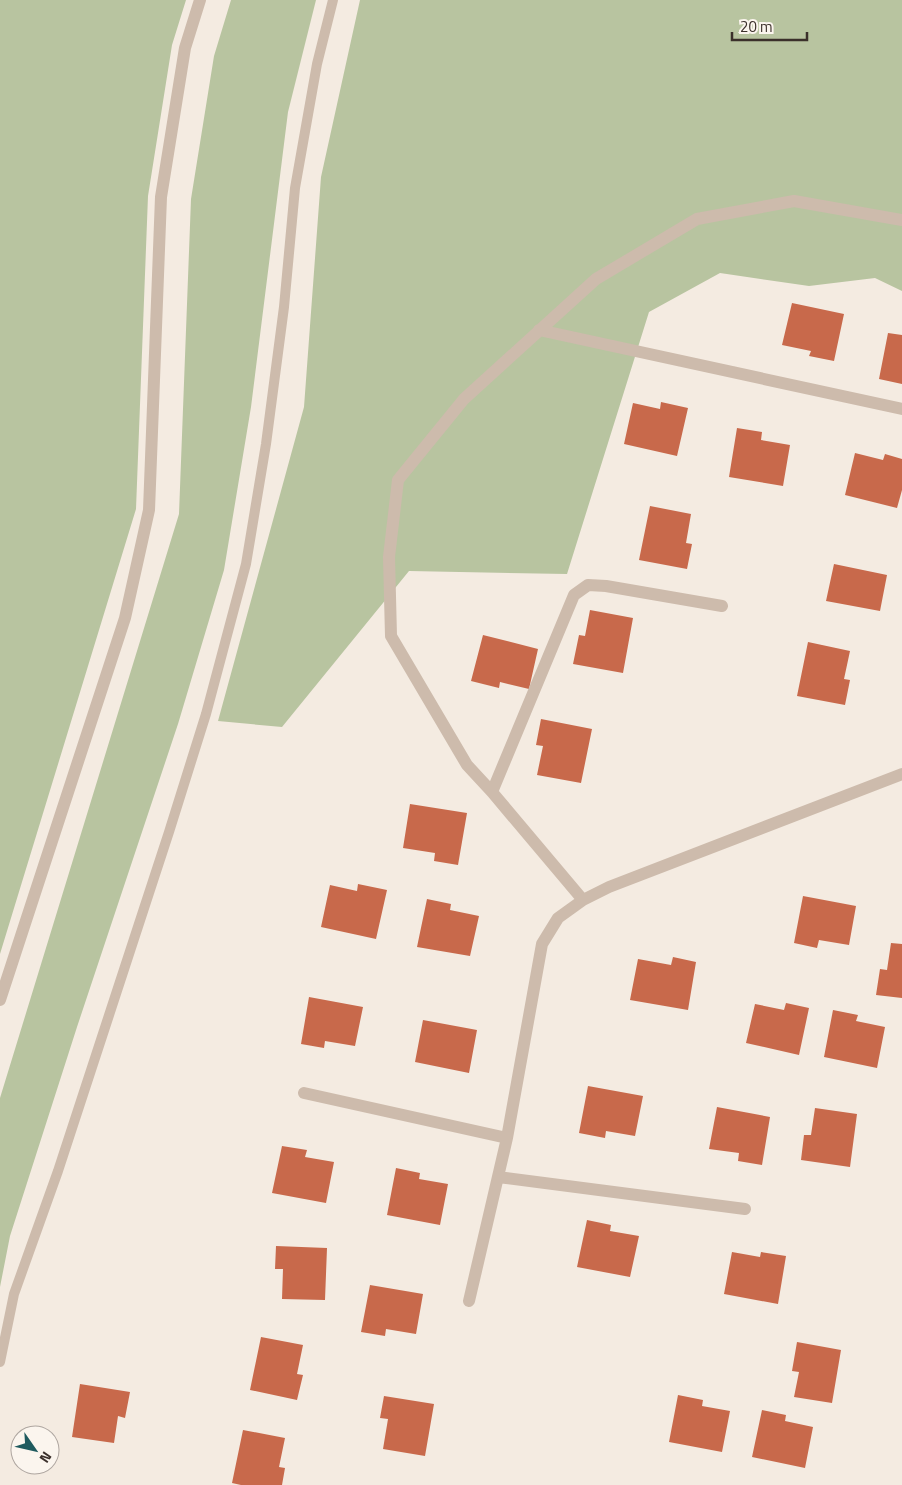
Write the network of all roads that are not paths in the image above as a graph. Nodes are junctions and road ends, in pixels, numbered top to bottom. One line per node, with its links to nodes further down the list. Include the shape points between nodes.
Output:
1 (200, 0): 10 (street, via 185,48 161,197 149,510 125,618)
2 (333, 0): 16 (lane, via 317,64 295,188 283,317 246,564 206,714 175,814 61,1162 14,1294)
3 (902, 220): 4 (street, via 794,201 697,219 596,279)
4 (539, 330): 5 (street); 8 (street, via 464,399 398,480 389,557 391,636 467,765)
5 (902, 409)
6 (722, 606): 8 (street, via 606,586 588,585 574,595)
7 (902, 774): 9 (street)
8 (492, 792): 9 (street)
9 (583, 900): 12 (street, via 558,918 542,944)
10 (0, 1000)
11 (304, 1094): 12 (street)
12 (507, 1138): 13 (street)
13 (498, 1177): 14 (street); 15 (street)
14 (744, 1209)
15 (469, 1300)
16 (0, 1362)

